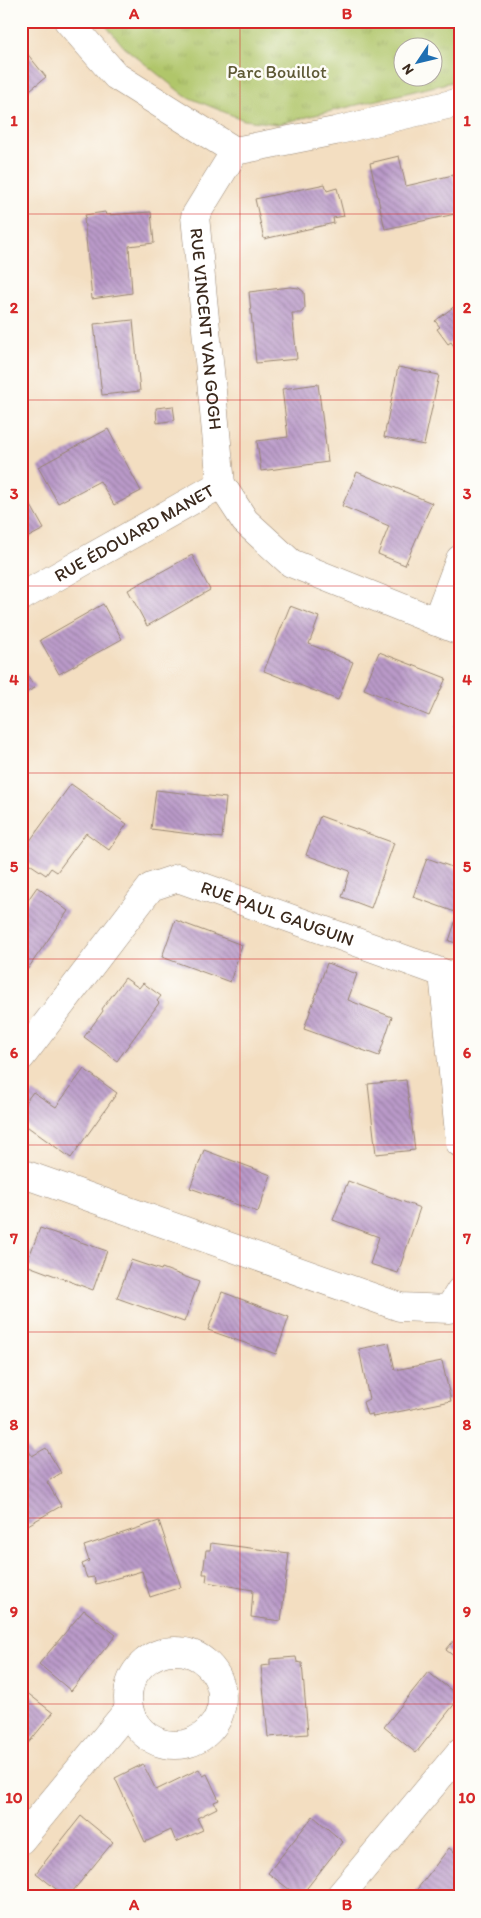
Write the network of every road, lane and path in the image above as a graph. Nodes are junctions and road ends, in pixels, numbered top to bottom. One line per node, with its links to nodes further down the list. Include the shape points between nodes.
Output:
1 (68, 21): 3 (street, via 116,76)
2 (460, 102): 3 (street)
3 (235, 151): 4 (street, RUE VINCENT VAN GOGH, via 195,216)
4 (221, 484): 6 (street, RUE ÉDOUARD MANET); 7 (street, RUE VINCENT VAN GOGH, via 245,521 291,563)
5 (460, 560): 7 (street, RUE VINCENT VAN GOGH)
6 (21, 597)
7 (448, 626)
8 (21, 1057): 9 (street, RUE PAUL GAUGUIN, via 152,887 178,878 443,973)
9 (460, 1143)
10 (21, 1173): 11 (street, via 400,1308 449,1309)
11 (460, 1291)
12 (130, 1709): 14 (street)
13 (460, 1752): 15 (street)
14 (21, 1840)
15 (339, 1897)

